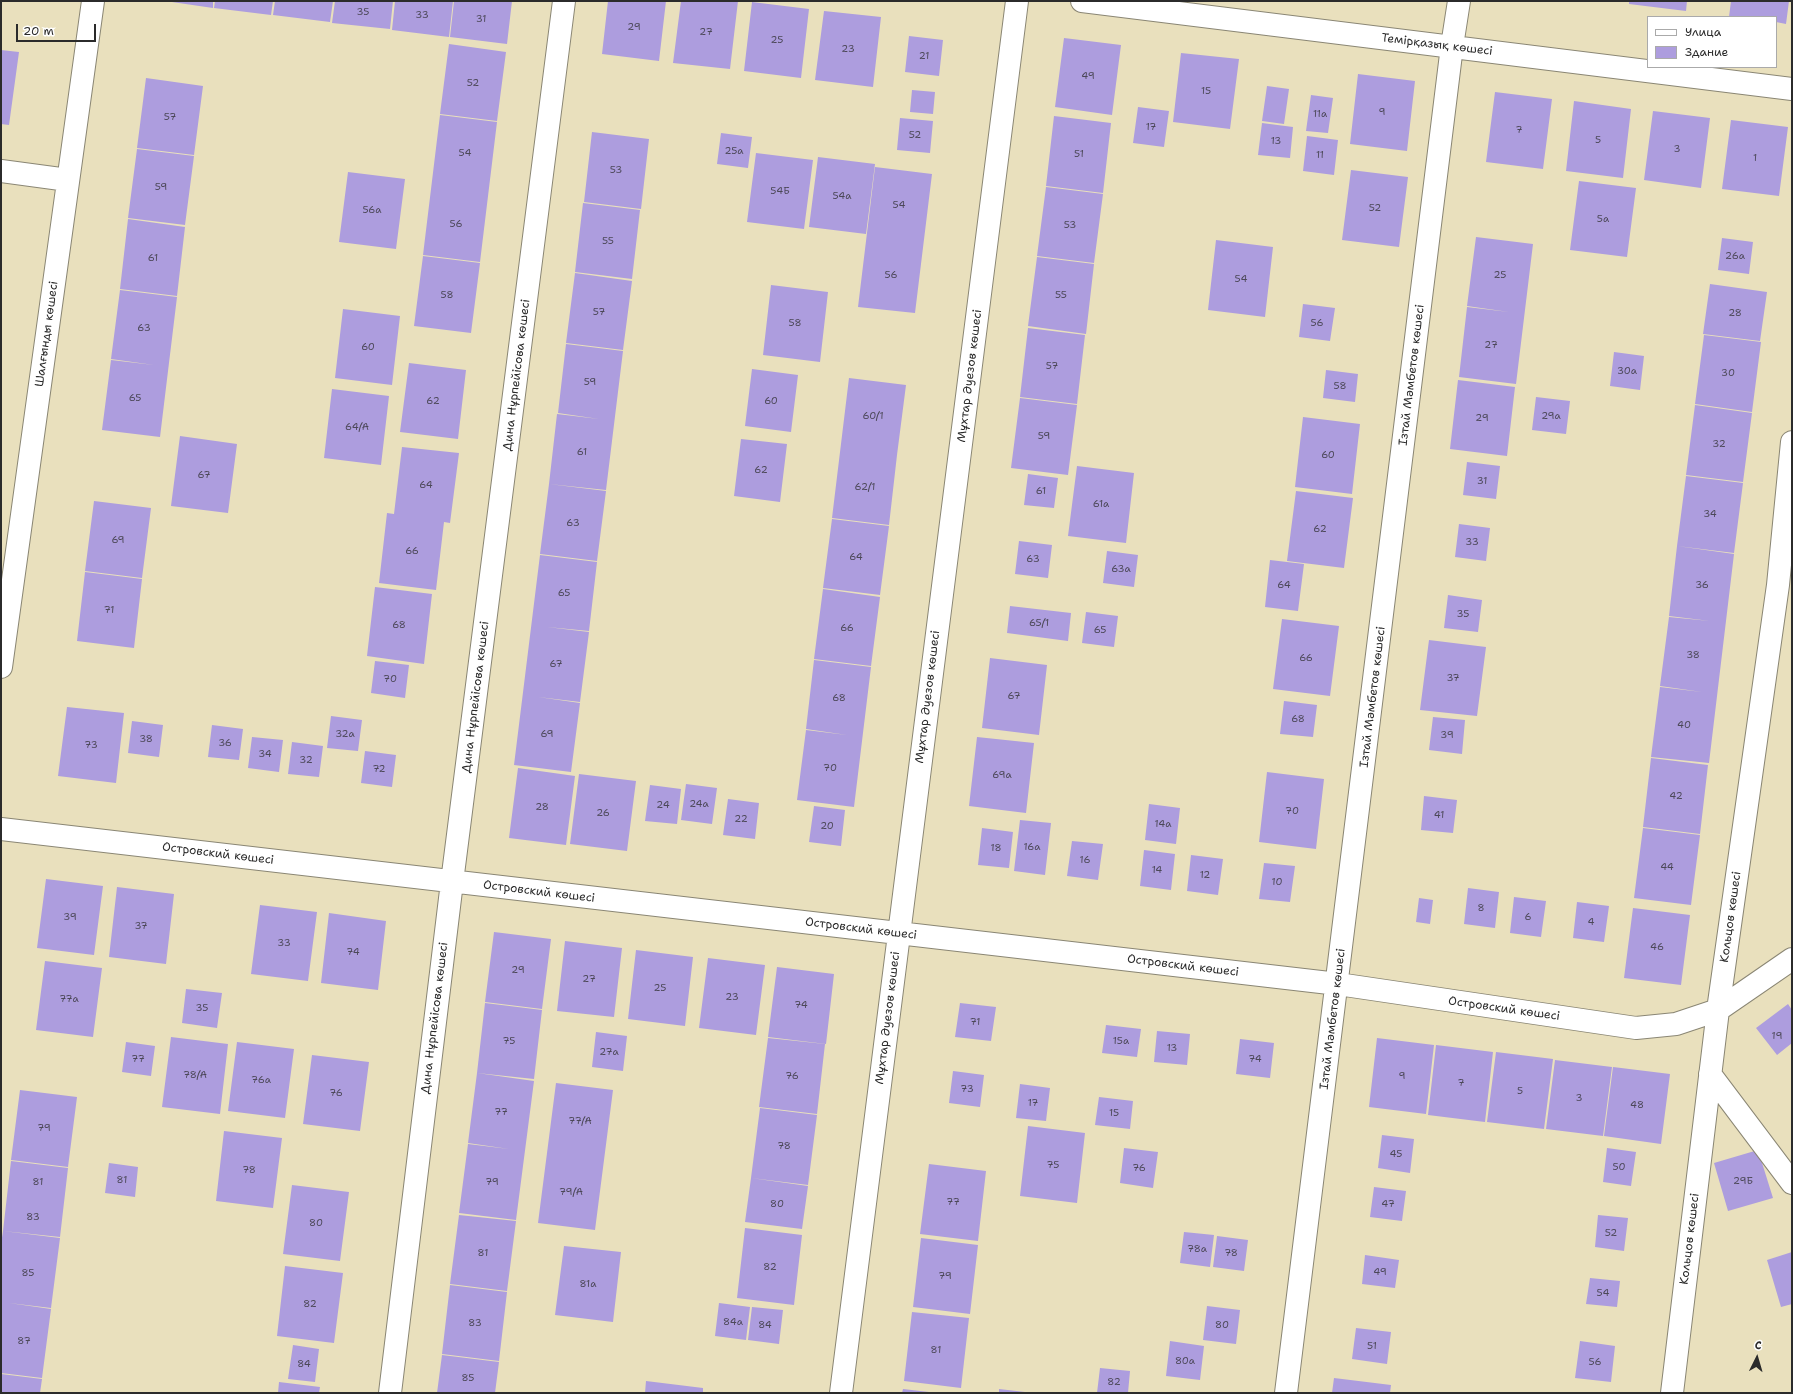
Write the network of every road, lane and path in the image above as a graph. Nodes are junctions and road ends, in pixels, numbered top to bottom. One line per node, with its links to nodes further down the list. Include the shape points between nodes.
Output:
1 (93, 1): 9 (street, Шалғынды көшесі)
2 (564, 1): 14 (street, Дина Нұрпейісова көшесі)
3 (1017, 1): 15 (street, Мұхтар Әуезов көшесі)
4 (1082, 1): 6 (street, Темірқазық көшесі)
5 (1459, 1): 6 (street, Ізтай Мәмбетов көшесі)
6 (1452, 46): 7 (street, Темірқазық көшесі); 17 (street, Ізтай Мәмбетов көшесі)
7 (1792, 89)
8 (1, 171): 9 (street)
9 (68, 180): 12 (street, Шалғынды көшесі)
10 (1792, 442): 11 (street, Кольцов көшесі)
11 (1785, 580): 18 (street, Кольцов көшесі)
12 (1, 667)
13 (1, 829): 14 (street, Островский көшесі)
14 (452, 882): 15 (street, Островский көшесі); 21 (street, Дина Нұрпейісова көшесі)
15 (898, 934): 17 (street, Островский көшесі); 22 (street, Мұхтар Әуезов көшесі)
16 (1792, 959): 18 (street, Островский көшесі)
17 (1338, 984): 18 (street, Островский көшесі, via 1636,1028 1676,1024); 23 (street, Ізтай Мәмбетов көшесі)
18 (1718, 1010): 19 (street, Кольцов көшесі)
19 (1710, 1074): 20 (street); 24 (street, Кольцов көшесі)
20 (1792, 1183)
21 (390, 1393)
22 (841, 1393)
23 (1286, 1393)
24 (1672, 1393)

